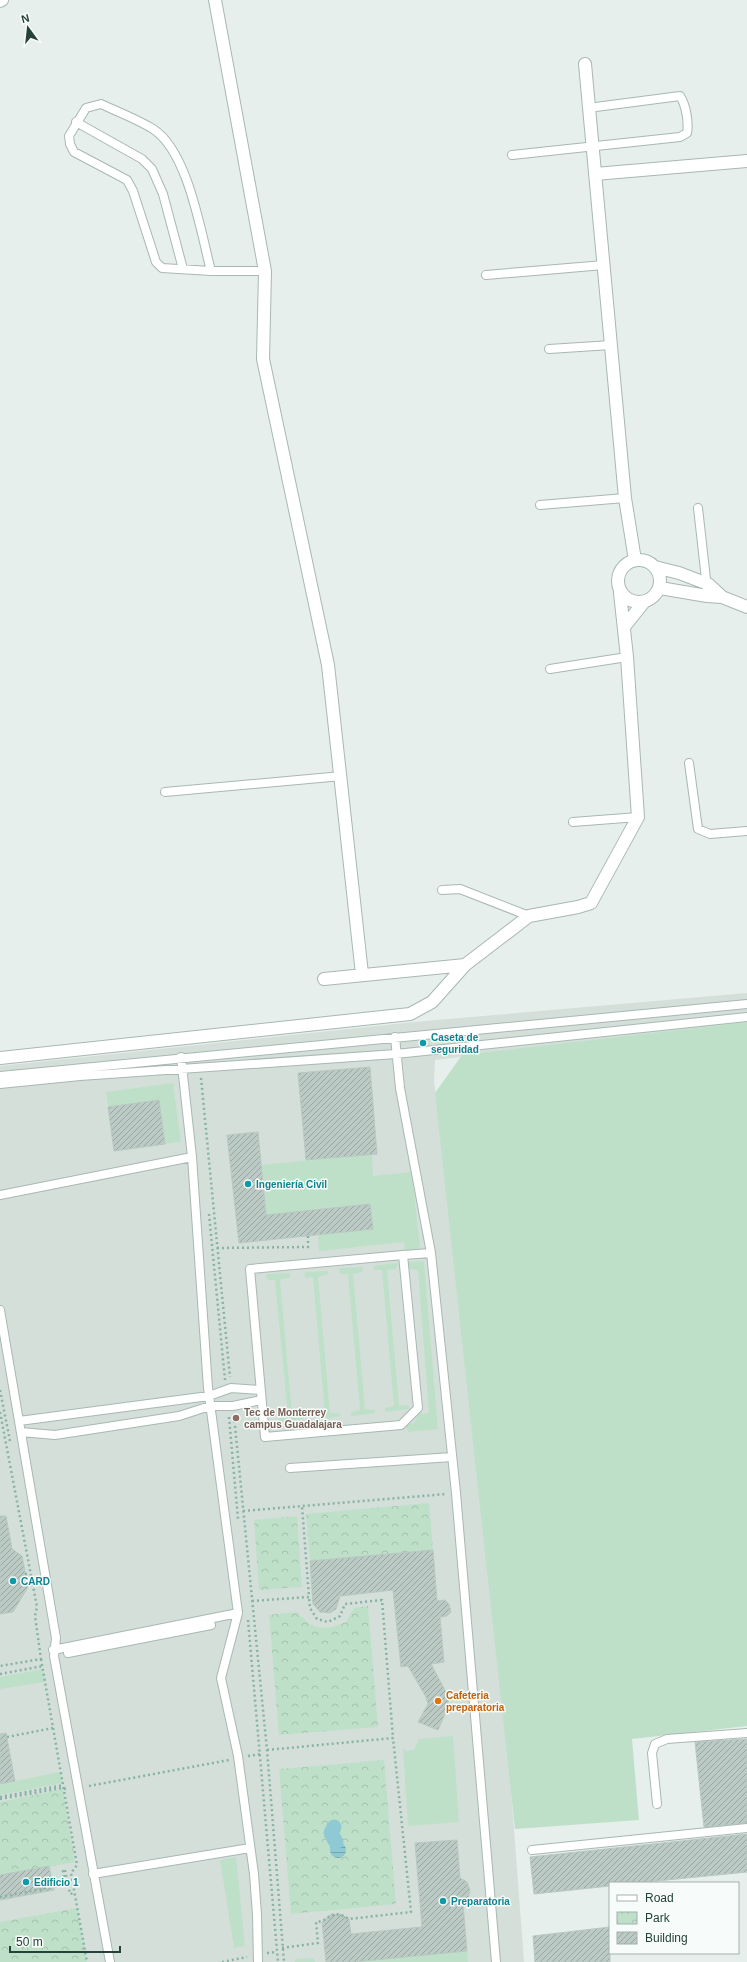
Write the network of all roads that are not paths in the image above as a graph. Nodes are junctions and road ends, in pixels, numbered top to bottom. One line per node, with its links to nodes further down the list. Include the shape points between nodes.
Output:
1 (215, 0): 12 (street)
2 (585, 64): 3 (street)
3 (588, 108): 5 (street); 5 (lane, via 680,96 688,127 687,134 680,137)
4 (76, 122): 10 (lane, via 142,158 152,169 163,194); 10 (lane, via 69,136 74,152 127,180 156,262 162,268); 11 (lane, via 86,108 100,104 154,130 174,152 189,186)
5 (593, 146): 6 (lane); 8 (street)
6 (512, 156)
7 (747, 161): 8 (street)
8 (596, 174): 9 (street)
9 (604, 265): 13 (lane); 14 (street)
10 (183, 269): 11 (lane)
11 (211, 271): 12 (lane)
12 (266, 271): 30 (street, via 263,359 328,665)
13 (486, 275)
14 (611, 345): 15 (lane); 16 (street)
15 (549, 349)
16 (625, 498): 17 (lane); 19 (street)
17 (540, 505)
18 (698, 508): 22 (lane)
19 (635, 560): 20 (street, via 646,561); 23 (street, via 625,566 619,575)
20 (655, 566): 21 (street, via 660,576); 22 (street, via 679,573)
21 (660, 588): 22 (street); 24 (street, via 654,597)
22 (707, 590): 25 (street)
23 (620, 593): 24 (street, via 632,602); 26 (street)
24 (644, 602): 26 (street)
25 (747, 607)
26 (624, 627): 27 (street)
27 (627, 657): 28 (lane); 32 (street)
28 (550, 669)
29 (689, 763): 34 (lane, via 698,830 710,834)
30 (342, 776): 31 (lane); 38 (street)
31 (165, 792)
32 (638, 817): 33 (lane); 36 (street, via 590,903)
33 (572, 822)
34 (747, 831)
35 (442, 890): 36 (lane, via 460,889)
36 (529, 916): 37 (street)
37 (465, 965): 38 (street); 45 (street, via 432,1002 410,1014)
38 (362, 974): 39 (street)
39 (324, 979)
40 (747, 1004): 42 (lane)
41 (747, 1017): 43 (lane)
42 (395, 1037): 43 (lane); 44 (lane)
43 (396, 1054): 46 (lane); 51 (lane)
44 (181, 1057): 46 (lane); 47 (lane)
45 (0, 1058)
46 (181, 1069): 48 (lane); 49 (lane)
47 (0, 1076)
48 (0, 1084)
49 (192, 1157): 50 (lane); 55 (lane)
50 (0, 1195)
51 (431, 1253): 52 (lane); 60 (lane)
52 (403, 1255): 54 (lane, via 250,1269); 56 (lane, via 418,1408 401,1425 265,1437)
53 (0, 1310): 58 (lane)
54 (260, 1390): 55 (lane, via 231,1388); 56 (lane)
55 (209, 1396): 57 (lane); 58 (lane)
56 (261, 1400): 57 (lane, via 233,1406)
57 (210, 1406): 59 (lane, via 179,1416 55,1435); 62 (lane)
58 (19, 1421): 59 (lane)
59 (21, 1432): 64 (lane, via 56,1638)
60 (452, 1457): 61 (lane); 73 (lane)
61 (290, 1468)
62 (238, 1613): 64 (lane); 68 (lane, via 221,1678 239,1758)
63 (211, 1625): 64 (lane)
64 (53, 1653): 70 (lane)
65 (747, 1733): 66 (lane, via 666,1739 655,1744 652,1753)
66 (657, 1804)
67 (747, 1828): 69 (lane)
68 (250, 1848): 70 (lane); 72 (lane, via 257,1914)
69 (532, 1850)
70 (93, 1874): 71 (lane)
71 (110, 1962)
72 (258, 1962)
73 (496, 1962)

